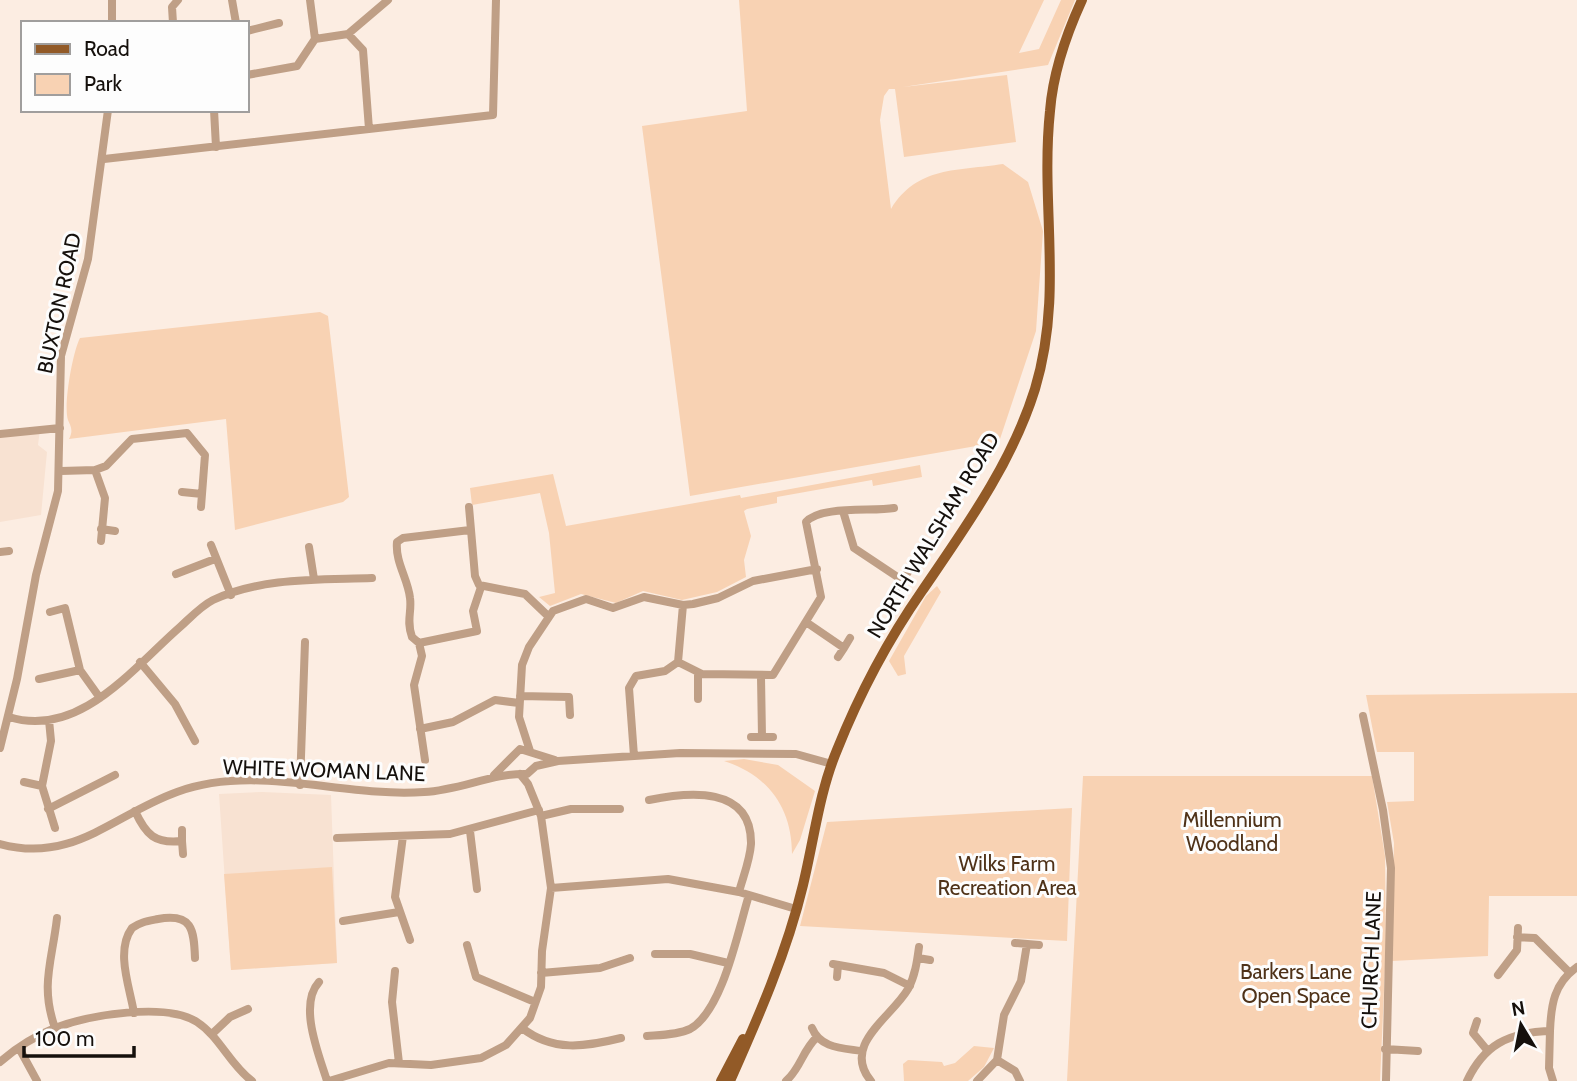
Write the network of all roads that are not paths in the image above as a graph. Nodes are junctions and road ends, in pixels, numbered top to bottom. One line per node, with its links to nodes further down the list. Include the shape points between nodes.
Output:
1 (112, 0): 8 (street)
2 (178, 0): 9 (street, via 172,7)
3 (232, 0): 10 (street)
4 (310, 0): 14 (street)
5 (388, 0): 13 (street)
6 (496, 0): 18 (street, via 493,115)
7 (1082, 0): 83 (main road, NORTH WALSHAM ROAD, via 1066,40 1050,108 1047,172 1052,288 1034,391 997,475 877,666)
8 (112, 21)
9 (173, 21)
10 (236, 21)
11 (279, 23): 12 (street)
12 (248, 31)
13 (348, 34): 14 (street); 18 (street, via 363,50)
14 (315, 39): 15 (street, via 297,66)
15 (248, 75)
16 (108, 112): 20 (street, BUXTON ROAD)
17 (214, 112): 19 (street)
18 (369, 129): 19 (street)
19 (216, 147): 20 (street)
20 (104, 159): 21 (street, BUXTON ROAD, via 86,270 61,356)
21 (60, 428): 22 (street); 24 (street, BUXTON ROAD)
22 (0, 434)
23 (95, 470): 24 (street); 26 (street, via 115,460 132,439 187,433 205,456); 31 (street, via 105,498)
24 (61, 471): 69 (street, BUXTON ROAD)
25 (182, 492): 26 (street)
26 (202, 494): 27 (street)
27 (201, 507)
28 (469, 507): 32 (street)
29 (894, 508): 30 (street, via 883,513 866,508)
30 (843, 512): 38 (street, via 815,516 806,523); 42 (street, via 854,548)
31 (101, 529): 33 (street); 34 (street)
32 (470, 530): 44 (street, via 475,576); 55 (street, via 397,542 410,597 410,634)
33 (115, 531)
34 (101, 541)
35 (211, 545): 37 (street)
36 (309, 547): 41 (street)
37 (215, 559): 40 (street); 46 (street)
38 (817, 569): 47 (street, via 753,581 718,598); 52 (street, via 821,597)
39 (908, 572): 42 (street)
40 (176, 574)
41 (314, 579): 43 (street); 46 (street)
42 (902, 580): 45 (street)
43 (368, 582)
44 (481, 587): 51 (street, via 525,594); 55 (street, via 473,611 477,631)
45 (896, 590)
46 (231, 595): 58 (street, via 206,605)
47 (683, 605): 51 (street, via 644,597 613,608 586,599); 59 (street)
48 (74, 606): 49 (street)
49 (65, 608): 50 (street); 60 (street)
50 (50, 612)
51 (548, 615): 65 (street, via 524,657)
52 (806, 622): 56 (street); 62 (street, via 773,675)
53 (850, 638): 56 (street)
54 (305, 642): 89 (street)
55 (419, 643): 72 (street, via 422,656 414,685)
56 (844, 648): 57 (street)
57 (838, 657)
58 (140, 662): 64 (street); 76 (street, via 175,704 186,734)
59 (678, 662): 61 (street); 80 (street, via 664,671 629,680)
60 (80, 670): 63 (street); 64 (street)
61 (698, 673): 62 (street); 66 (street)
62 (761, 677): 74 (street)
63 (43, 682)
64 (100, 698): 70 (street, via 74,715)
65 (519, 699): 67 (street, via 568,692); 71 (street); 72 (street, via 495,700 453,722)
66 (698, 699)
67 (570, 715)
68 (1363, 716): 146 (street, CHURCH LANE, via 1391,868)
69 (9, 717): 70 (street); 77 (street, BUXTON ROAD)
70 (49, 720): 90 (street, via 51,741)
71 (520, 728): 78 (street); 79 (street)
72 (420, 729): 81 (street)
73 (751, 737): 74 (street)
74 (762, 737): 75 (street)
75 (773, 737)
76 (195, 741)
77 (0, 748)
78 (532, 752): 79 (street, WHITE WOMAN LANE); 82 (street, WHITE WOMAN LANE); 84 (street)
79 (514, 756): 85 (street); 87 (street, WHITE WOMAN LANE)
80 (634, 756): 82 (street, WHITE WOMAN LANE); 83 (street, WHITE WOMAN LANE, via 783,753)
81 (425, 760)
82 (558, 761): 84 (street, WHITE WOMAN LANE)
83 (832, 764): 109 (main road, NORTH WALSHAM ROAD)
84 (534, 769): 85 (street, WHITE WOMAN LANE); 92 (street)
85 (518, 773): 87 (street, WHITE WOMAN LANE); 92 (street)
86 (115, 775): 94 (street)
87 (492, 777): 89 (street, WHITE WOMAN LANE, via 426,792)
88 (24, 782): 90 (street)
89 (300, 785): 95 (street, WHITE WOMAN LANE, via 251,780 213,783 174,793)
90 (42, 786): 94 (street)
91 (654, 796): 107 (street, via 712,794 742,814 751,841)
92 (536, 800): 96 (street)
93 (620, 809): 96 (street, via 609,805)
94 (48, 810): 97 (street)
95 (135, 811): 102 (street, via 156,841); 103 (street, WHITE WOMAN LANE, via 60,848 19,849)
96 (540, 813): 99 (street); 105 (street)
97 (55, 828)
98 (181, 830): 102 (street)
99 (470, 831): 100 (street); 106 (street)
100 (403, 836): 101 (street); 110 (street, via 395,886)
101 (337, 838)
102 (182, 841): 104 (street)
103 (0, 844)
104 (183, 854)
105 (551, 888): 107 (street, via 668,879); 126 (street)
106 (477, 889)
107 (739, 892): 108 (street)
108 (749, 895): 109 (street); 124 (street)
109 (796, 909): 132 (main road, NORTH WALSHAM ROAD)
110 (399, 912): 112 (street, via 354,915); 113 (street, via 412,930)
111 (57, 918): 137 (street, via 45,985)
112 (343, 921)
113 (410, 940)
114 (1015, 943): 115 (street)
115 (1027, 944): 116 (street); 150 (street, via 1021,981 1004,1014)
116 (1039, 944)
117 (467, 945): 133 (street, via 474,954 474,980)
118 (919, 947): 121 (street)
119 (198, 954): 135 (street, via 191,928 178,917 145,921 132,928 125,946 125,965)
120 (630, 958): 126 (street, via 622,966)
121 (918, 958): 122 (street); 131 (street)
122 (930, 960)
123 (664, 963): 124 (street, via 659,954 690,954)
124 (728, 963): 142 (street, via 716,996 700,1021 658,1040)
125 (1573, 970): 127 (street, via 1535,938 1517,932 1517,950); 140 (street, via 1553,1000)
126 (541, 973): 133 (street)
127 (1498, 975)
128 (837, 977): 131 (street, via 836,964 884,973)
129 (383, 980): 152 (street, via 394,976)
130 (318, 986): 155 (street, via 313,1029)
131 (909, 986): 148 (street)
132 (766, 996): 156 (main road, NORTH WALSHAM ROAD); 157 (main road, NORTH WALSHAM ROAD)
133 (536, 1002): 138 (street)
134 (248, 1009): 141 (street)
135 (134, 1013): 137 (street); 141 (street, via 173,1013 194,1020)
136 (1477, 1020): 147 (street, via 1473,1033)
137 (55, 1028): 145 (street)
138 (522, 1028): 144 (street, via 540,1041 560,1045 612,1045); 152 (street, via 506,1045 481,1058 431,1065)
139 (812, 1028): 143 (street)
140 (1550, 1031): 147 (street, via 1507,1037); 164 (street)
141 (212, 1034): 154 (street)
142 (646, 1036)
143 (817, 1037): 148 (street, via 833,1046); 158 (street)
144 (621, 1038)
145 (19, 1048): 151 (street); 153 (street)
146 (1385, 1049): 149 (street); 162 (street, CHURCH LANE)
147 (1487, 1050): 163 (street)
148 (861, 1051): 159 (street)
149 (1418, 1051)
150 (997, 1060): 160 (street); 161 (street)
151 (0, 1062)
152 (399, 1063): 155 (street, via 372,1066)
153 (37, 1081)
154 (252, 1081)
155 (328, 1081)
156 (721, 1081)
157 (730, 1081)
158 (786, 1081)
159 (871, 1081)
160 (977, 1081)
161 (1020, 1081)
162 (1385, 1081)
163 (1467, 1081)
164 (1553, 1081)

